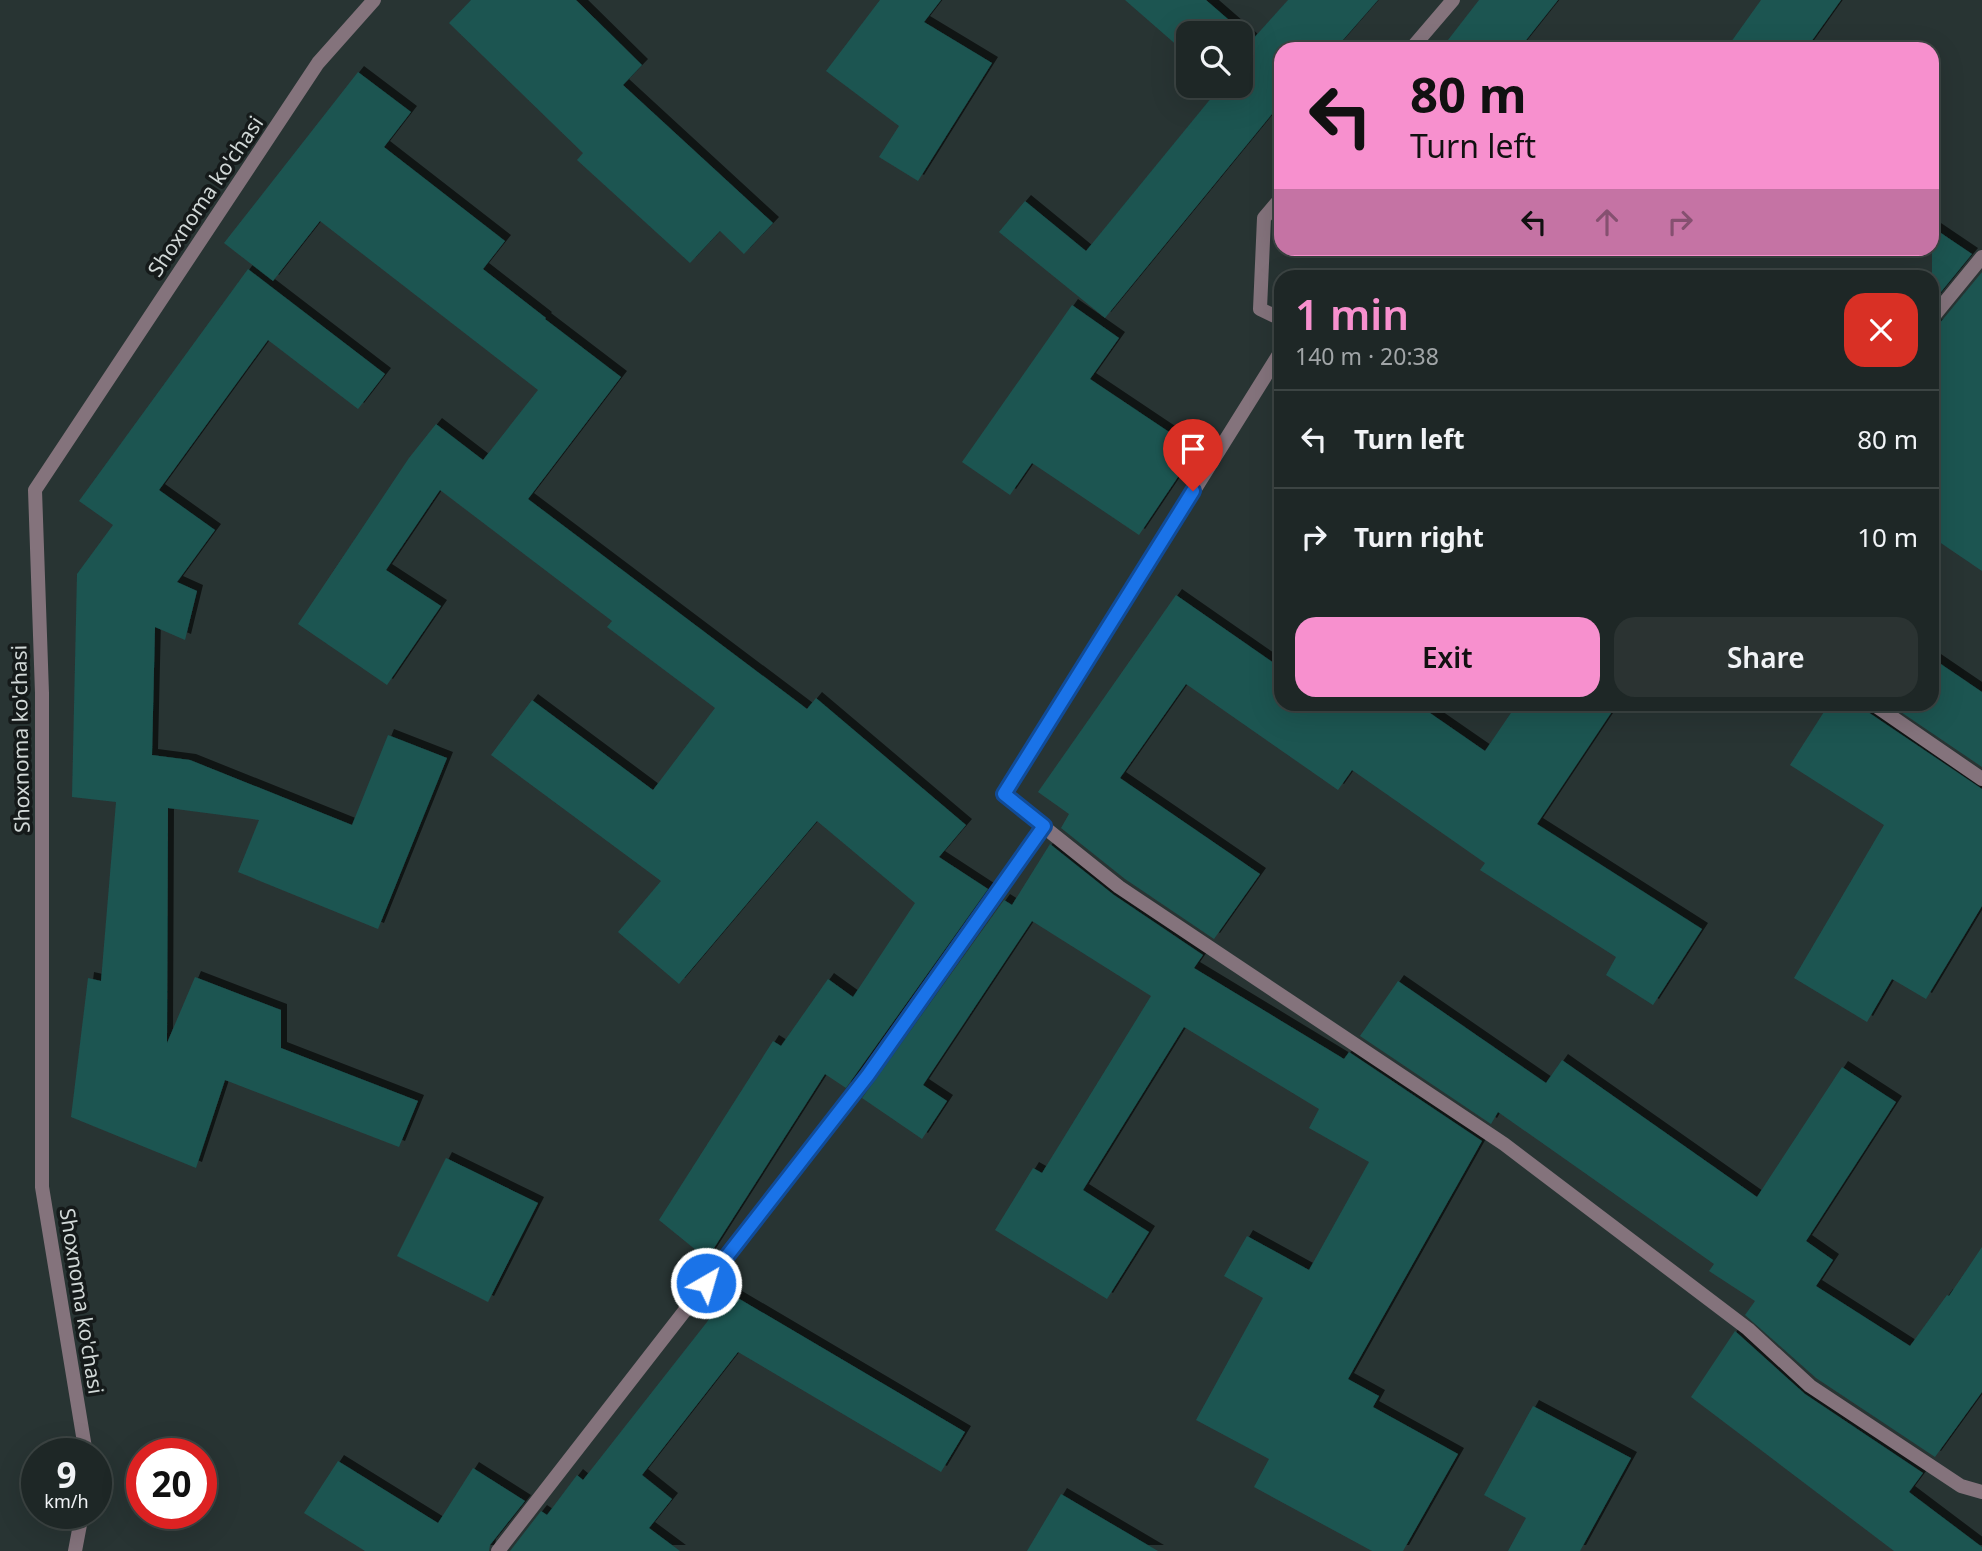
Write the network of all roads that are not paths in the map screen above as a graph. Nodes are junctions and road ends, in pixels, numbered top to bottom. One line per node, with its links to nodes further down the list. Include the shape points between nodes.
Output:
1 (374, 0): 12 (street, Shoxnoma ko'chasi, via 318,64 35,490 42,693 41,1187)
2 (1453, 0): 3 (street)
3 (1417, 42)
4 (1274, 206): 7 (street, via 1264,218 1260,309)
5 (1982, 257): 6 (street)
6 (1939, 309)
7 (1274, 316)
8 (1274, 362): 11 (street, via 1004,794)
9 (1883, 711): 10 (street)
10 (1982, 779)
11 (1044, 826): 13 (street, via 1119,887 1504,1144 1748,1329 1810,1386 1961,1486); 16 (street, via 868,1075)
12 (83, 1438)
13 (1982, 1492)
14 (79, 1529): 15 (street)
15 (75, 1551)
16 (498, 1551)

